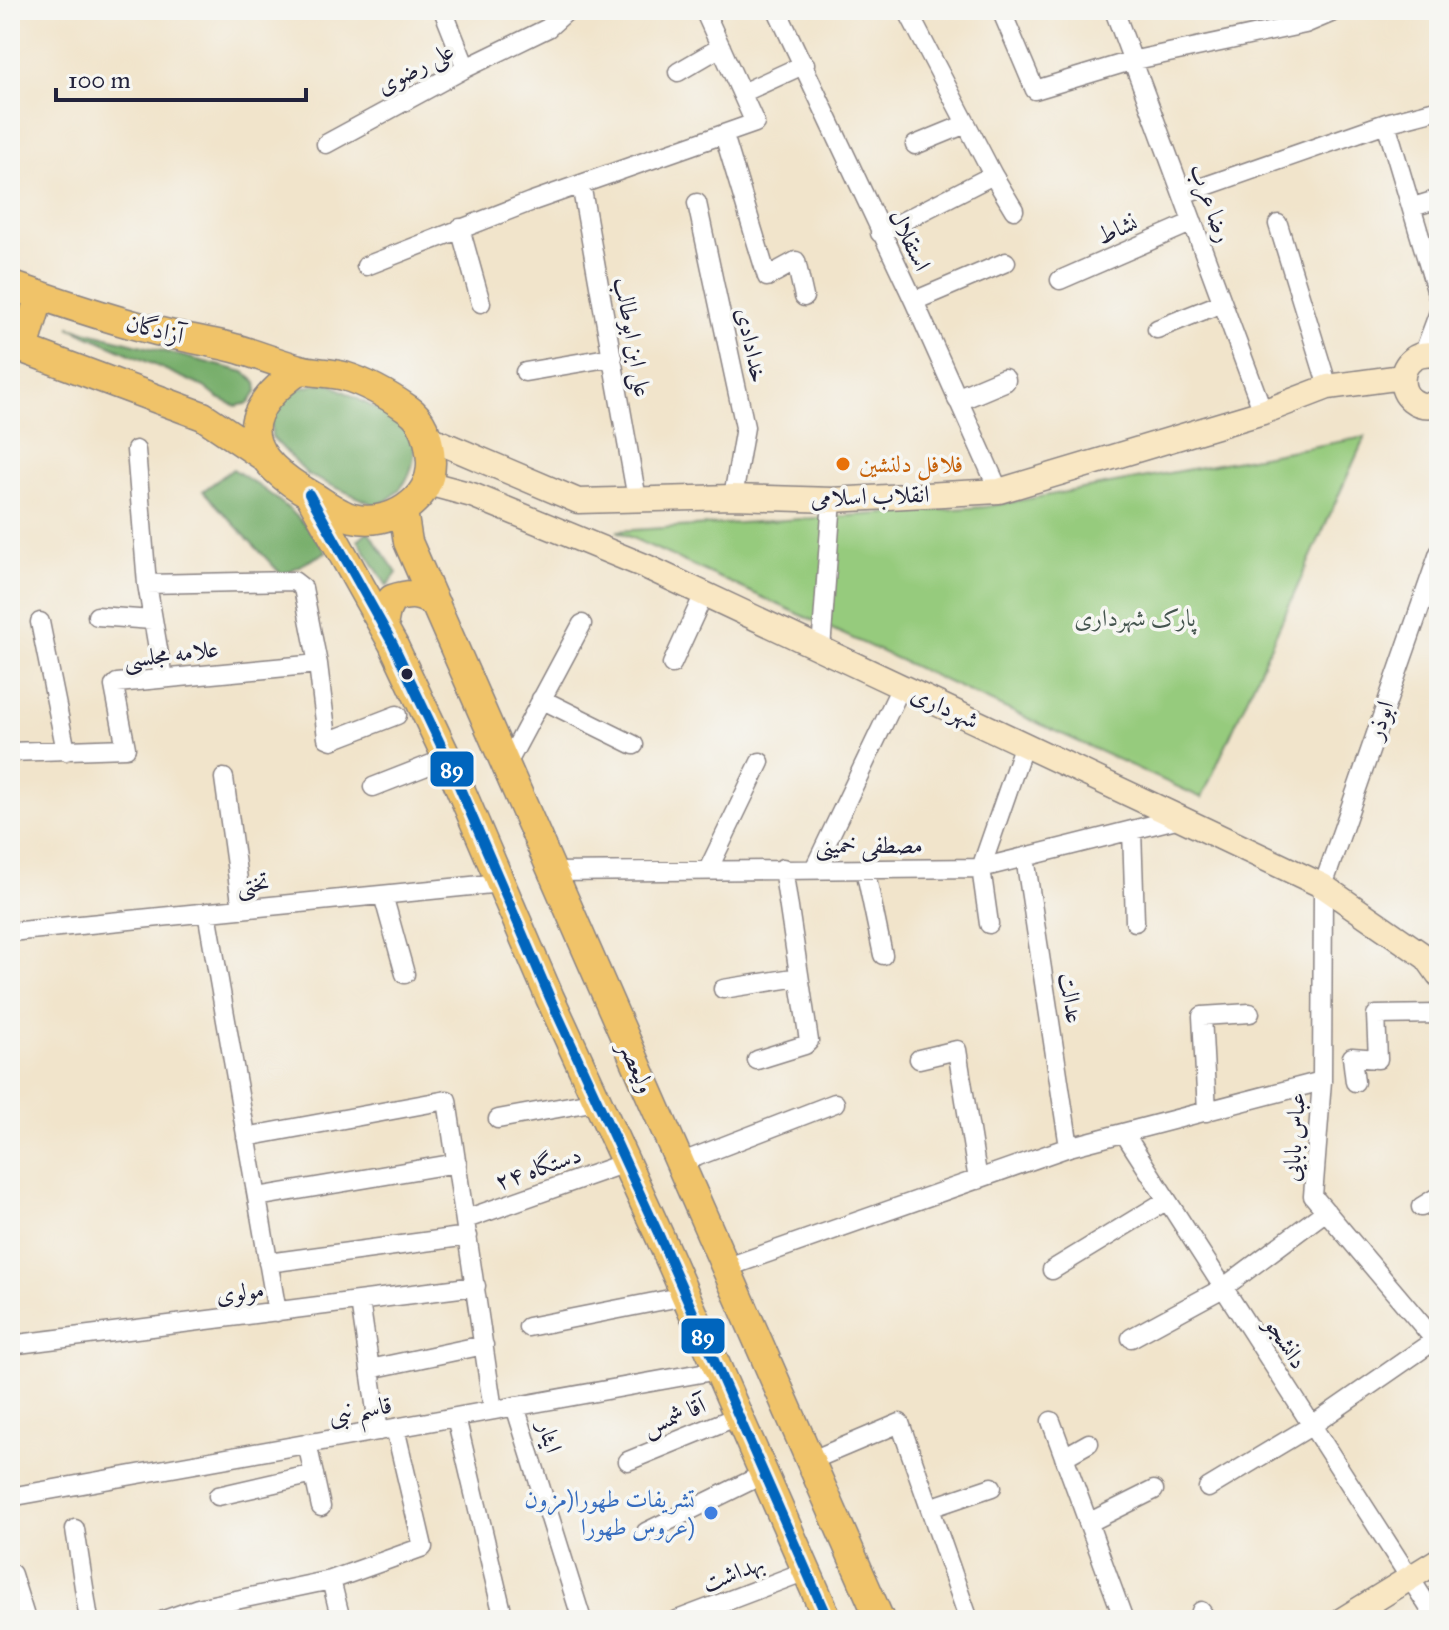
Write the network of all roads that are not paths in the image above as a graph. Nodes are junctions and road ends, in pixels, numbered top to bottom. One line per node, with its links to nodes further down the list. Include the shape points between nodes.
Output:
1 (443, 10): 12 (street)
2 (568, 10): 12 (street, علی رضوی, via 548,28)
3 (704, 10): 9 (street)
4 (777, 10): 11 (street, استقلال)
5 (907, 10): 17 (street)
6 (1001, 10): 10 (street, via 1035,90)
7 (1114, 10): 10 (street, رضا عرب)
8 (1338, 10): 10 (street, via 1305,24)
9 (721, 47): 13 (street); 14 (street)
10 (1131, 61): 23 (street, رضا عرب)
11 (805, 64): 14 (street); 31 (street, استقلال)
12 (466, 68): 19 (street, علی رضوی)
13 (678, 72)
14 (742, 93): 18 (street, via 755,123)
15 (1432, 111): 16 (street)
16 (1386, 123): 23 (street); 26 (street)
17 (966, 124): 20 (street); 21 (street)
18 (724, 135): 22 (street); 37 (street, via 767,277 796,261)
19 (326, 144)
20 (915, 145)
21 (993, 175): 27 (street); 31 (street)
22 (581, 184): 30 (street); 46 (street, علی ابن ابوطالب)
23 (1183, 194): 28 (street, رضا عرب)
24 (1439, 199): 26 (street)
25 (697, 203): 61 (street, خدادادی, via 745,427)
26 (1413, 207): 38 (street)
27 (1014, 210)
28 (1193, 222): 34 (street, نشاط); 41 (street, رضا عرب)
29 (1278, 224): 51 (street)
30 (460, 228): 33 (street); 40 (street)
31 (880, 233): 39 (street, استقلال)
32 (1006, 262): 39 (street)
33 (366, 266)
34 (1060, 280)
35 (10, 285): 36 (main road, آزادگان)
36 (40, 295): 44 (main road); 47 (main road, آزادگان)
37 (804, 297)
38 (1439, 300)
39 (914, 301): 52 (street, استقلال)
40 (481, 303)
41 (1222, 303): 43 (street); 54 (street, رضا عرب)
42 (1439, 312): 45 (street)
43 (1157, 329)
44 (17, 347): 57 (main road, via 203,416)
45 (1432, 351): 49 (main road, via 1408,363)
46 (613, 357): 48 (street); 62 (street, علی ابن ابوطالب)
47 (300, 370): 55 (main road, via 342,376 377,389 413,412); 57 (main road, via 258,409 253,430)
48 (525, 372)
49 (1402, 377): 51 (main road, انقلاب اسلامی); 53 (main road, via 1410,400)
50 (1004, 380): 52 (street)
51 (1328, 387): 54 (main road, انقلاب اسلامی)
52 (959, 399): 59 (street, استقلال)
53 (1439, 404)
54 (1263, 412): 59 (main road, انقلاب اسلامی)
55 (430, 438): 58 (main road); 62 (main road, انقلاب اسلامی, via 578,501)
56 (136, 450): 67 (street)
57 (261, 455): 60 (main road)
58 (427, 483): 64 (main road); 68 (main road, شهرداری, via 472,495)
59 (999, 491): 63 (main road, انقلاب اسلامی)
60 (309, 494): 64 (main road, via 353,518 380,519); 75 (main road, ولیعصر)
61 (733, 497): 62 (main road, انقلاب اسلامی); 63 (main road, انقلاب اسلامی)
62 (637, 499)
63 (832, 500): 76 (street)
64 (403, 511): 69 (main road, ولیعصر, via 408,542)
65 (1439, 553): 66 (street, ابوذر)
66 (1428, 582): 70 (street); 102 (street, ابوذر)
67 (147, 584): 72 (street); 77 (street, via 294,581 303,588)
68 (704, 594): 76 (main road, شهرداری); 78 (street)
69 (436, 605): 75 (main road, via 425,595 392,599); 89 (main road, ولیعصر)
70 (1439, 605)
71 (97, 616): 72 (street)
72 (152, 620): 79 (street)
73 (40, 622): 85 (street)
74 (582, 624): 81 (street)
75 (383, 626): 87 (main road, ولیعصر)
76 (821, 649): 80 (main road, شهرداری)
77 (318, 664): 79 (street, علامه مجلسی); 82 (street, via 327,738)
78 (672, 664)
79 (163, 678): 85 (street, علامه مجلسی, via 115,684 126,748)
80 (901, 687): 83 (main road, شهرداری); 97 (street)
81 (541, 699): 84 (street); 89 (street)
82 (397, 715)
83 (1024, 744): 92 (main road, شهرداری); 96 (street)
84 (634, 745)
85 (66, 751): 86 (street, علامه مجلسی)
86 (10, 752)
87 (447, 758): 91 (street); 101 (main road, ولیعصر)
88 (760, 762): 99 (street)
89 (506, 766): 100 (main road, ولیعصر)
90 (224, 778): 104 (street)
91 (373, 787)
92 (1180, 818): 93 (street, مصطفی خمینی); 102 (main road, شهرداری)
93 (1132, 830): 94 (street, مصطفی خمینی); 106 (street)
94 (1025, 857): 96 (street, مصطفی خمینی); 126 (street, عدالت)
95 (783, 868): 97 (street, مصطفی خمینی); 99 (street, مصطفی خمینی); 112 (street)
96 (981, 868): 98 (street, مصطفی خمینی); 107 (street)
97 (814, 869): 98 (street, مصطفی خمینی)
98 (865, 869): 109 (street)
99 (708, 870): 100 (street, مصطفی خمینی)
100 (552, 872): 129 (main road, ولیعصر)
101 (501, 883): 103 (street, تختی); 120 (main road, ولیعصر)
102 (1323, 886): 110 (main road, شهرداری); 118 (street, عباس بابایی)
103 (383, 895): 104 (street, تختی); 111 (street)
104 (242, 909): 105 (street, تختی)
105 (207, 912): 108 (street, تختی); 125 (street)
106 (1135, 922)
107 (989, 924)
108 (10, 932)
109 (883, 955)
110 (1437, 970)
111 (405, 974)
112 (799, 977): 113 (street); 117 (street, via 807,1044)
113 (723, 989)
114 (1250, 1013): 122 (street, via 1202,1016)
115 (1439, 1014): 119 (street, via 1376,1015 1378,1059 1352,1057)
116 (919, 1059): 130 (street, via 957,1050)
117 (757, 1060)
118 (1322, 1081): 122 (street); 135 (street, عباس بابایی, via 1313,1196)
119 (1355, 1082)
120 (597, 1101): 123 (street); 128 (main road, ولیعصر)
121 (835, 1103): 129 (street)
122 (1207, 1112): 124 (street)
123 (498, 1119)
124 (1124, 1133): 126 (street); 133 (street, دانشجو)
125 (246, 1137): 127 (street, via 447,1100); 132 (street)
126 (1069, 1147): 130 (street)
127 (457, 1163): 132 (street); 136 (street)
128 (625, 1163): 136 (street, ۲۴ دستگاه); 142 (main road, ولیعصر)
129 (680, 1163): 138 (main road, ولیعصر)
130 (978, 1180): 138 (street)
131 (1439, 1196): 134 (street)
132 (257, 1197): 137 (street)
133 (1167, 1200): 139 (street); 141 (street, دانشجو)
134 (1421, 1207)
135 (1326, 1211): 141 (street); 147 (street, عباس بابایی)
136 (467, 1227): 137 (street, ۲۴ دستگاه); 140 (street)
137 (268, 1263): 144 (street)
138 (725, 1268): 163 (main road, ولیعصر)
139 (1052, 1270)
140 (476, 1286): 143 (street, مولوی); 149 (street)
141 (1223, 1288): 146 (street); 157 (street, دانشجو)
142 (685, 1296): 145 (street); 151 (main road, ولیعصر)
143 (360, 1301): 144 (street, مولوی); 150 (street)
144 (277, 1312): 148 (street, مولوی)
145 (528, 1327)
146 (1131, 1338)
147 (1437, 1342): 157 (street)
148 (10, 1345)
149 (484, 1345): 150 (street); 153 (street)
150 (370, 1369): 158 (street)
151 (718, 1370): 152 (street, قاسم نبی); 154 (main road, ولیعصر)
152 (515, 1406): 153 (street, قاسم نبی); 187 (street, ایثار)
153 (493, 1410): 155 (street, قاسم نبی)
154 (738, 1416): 162 (street, آقا شمس); 165 (main road, ولیعصر)
155 (456, 1417): 158 (street, قاسم نبی); 186 (street)
156 (1051, 1421): 161 (street)
157 (1311, 1426): 167 (street); 179 (street, دانشجو)
158 (387, 1429): 159 (street, قاسم نبی); 180 (street, via 423,1547)
159 (307, 1443): 164 (street); 170 (street, قاسم نبی)
160 (1089, 1443): 161 (street)
161 (1064, 1457): 173 (street)
162 (628, 1461)
163 (810, 1461): 172 (street, via 900,1423); 190 (main road, ولیعصر)
164 (314, 1474): 169 (street); 171 (street)
165 (764, 1474): 175 (street); 177 (main road, ولیعصر)
166 (992, 1487): 172 (street)
167 (1208, 1488)
168 (1154, 1490): 173 (street)
169 (218, 1496)
170 (10, 1497)
171 (321, 1507)
172 (930, 1508): 191 (street)
173 (1088, 1523): 192 (street)
174 (75, 1529): 183 (street)
175 (646, 1532)
176 (1439, 1560): 179 (main road)
177 (806, 1571): 188 (street, بهداشت); 189 (main road, ولیعصر)
178 (10, 1575): 182 (street)
179 (1408, 1579): 193 (main road); 194 (street, دانشجو)
180 (331, 1580): 181 (street); 185 (street)
181 (200, 1614): 184 (street)
182 (24, 1620)
183 (89, 1620)
184 (164, 1620)
185 (341, 1620)
186 (504, 1620)
187 (582, 1620)
188 (677, 1620)
189 (828, 1620)
190 (880, 1620)
191 (969, 1620)
192 (1124, 1620)
193 (1342, 1620)
194 (1437, 1620)

